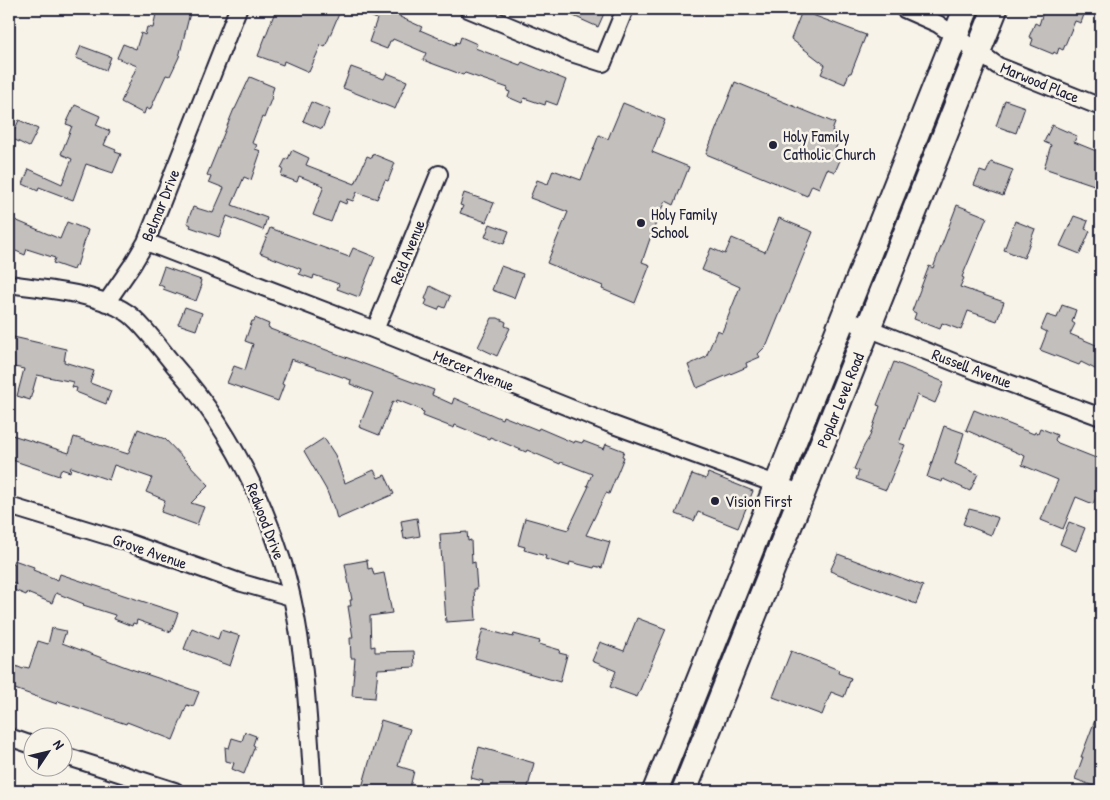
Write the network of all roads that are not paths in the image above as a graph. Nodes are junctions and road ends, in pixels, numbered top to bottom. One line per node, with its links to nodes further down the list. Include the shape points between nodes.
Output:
1 (238, 9): 11 (street, Belmar Drive)
2 (468, 9): 3 (street, via 565,51 603,63)
3 (625, 9)
4 (904, 9): 7 (street, Marwood Place, via 938,24)
5 (966, 9): 7 (main road, Poplar Level Road)
6 (995, 9): 8 (main road, Poplar Level Road)
7 (955, 37): 8 (street, Marwood Place); 14 (main road, Poplar Level Road)
8 (978, 53): 9 (street, Marwood Place, via 1011,72); 15 (main road, Poplar Level Road)
9 (1101, 107)
10 (439, 174): 16 (street, Reid Avenue)
11 (146, 242): 13 (street, Belmar Drive); 16 (street, Mercer Avenue)
12 (9, 284): 13 (street)
13 (106, 303): 21 (street, Redwood Drive, via 127,312 134,319 197,391 218,422 263,505)
14 (843, 318): 15 (street, Russell Avenue); 18 (main road, Poplar Level Road)
15 (869, 328): 17 (street, Russell Avenue); 19 (main road, Poplar Level Road)
16 (375, 330): 18 (street, Mercer Avenue, via 608,423)
17 (1101, 418)
18 (777, 485): 19 (street, Mercer Avenue); 27 (main road, Poplar Level Road)
19 (803, 494): 28 (main road, Poplar Level Road)
20 (9, 506): 21 (street, Grove Avenue)
21 (291, 597): 26 (street, Redwood Drive, via 304,675)
22 (9, 737): 23 (street)
23 (22, 742)
24 (72, 758): 25 (street)
25 (175, 791)
26 (313, 791)
27 (655, 791)
28 (684, 791)

